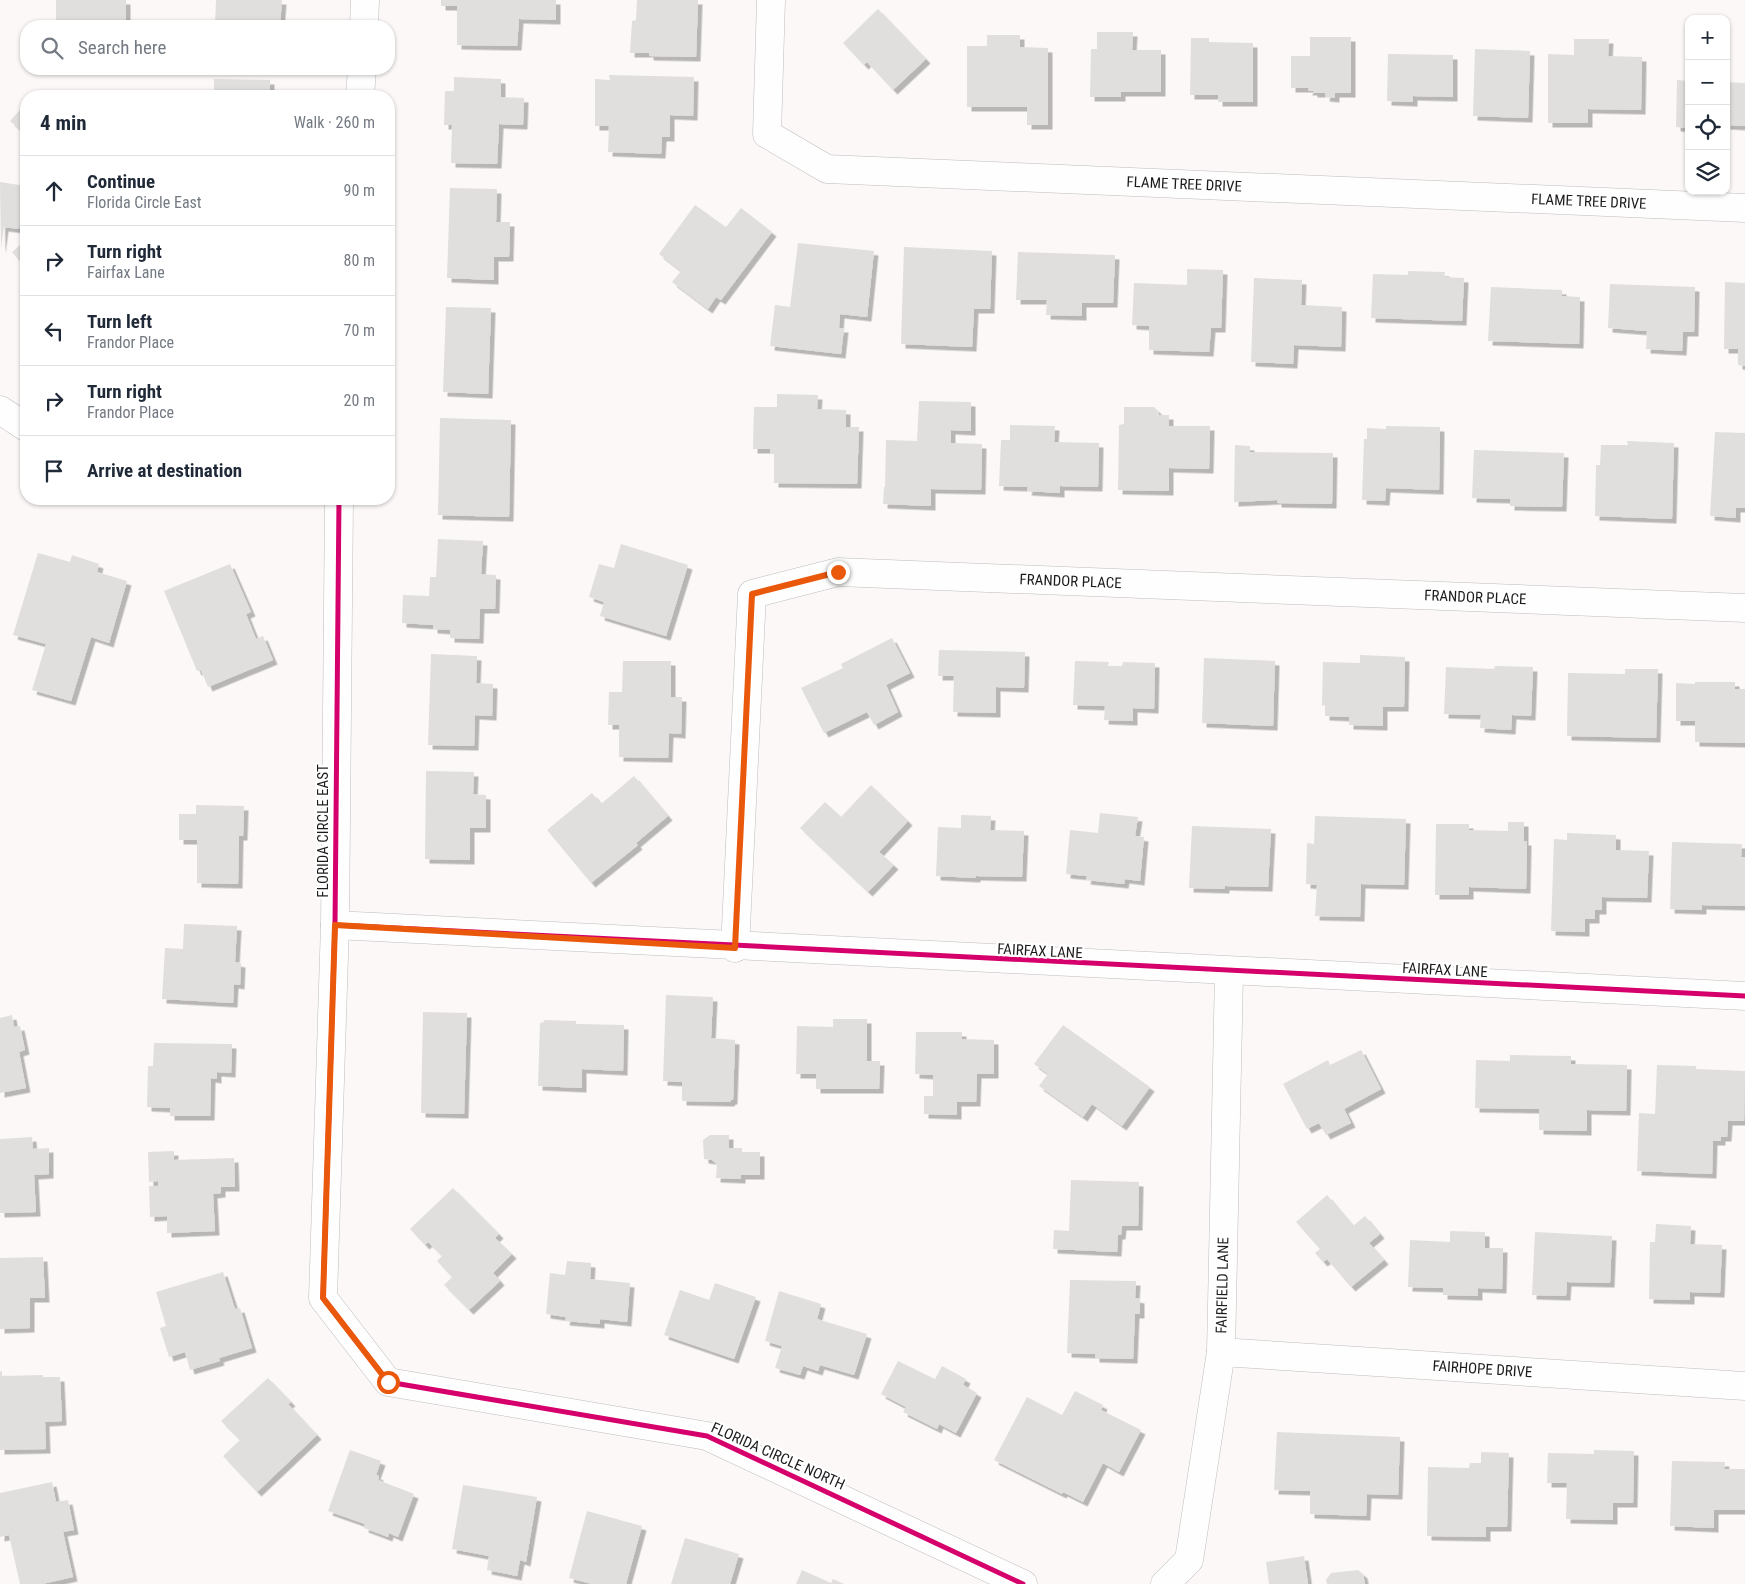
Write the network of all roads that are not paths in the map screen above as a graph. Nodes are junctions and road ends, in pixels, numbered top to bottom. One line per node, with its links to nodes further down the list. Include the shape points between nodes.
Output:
1 (366, 0): 3 (street)
2 (771, 0): 6 (street, FLAME TREE DRIVE, via 767,134 827,169)
3 (364, 20)
4 (362, 75): 5 (street)
5 (360, 90)
6 (1745, 208)
7 (0, 410): 8 (street)
8 (20, 423)
9 (338, 505): 11 (street, FLORIDA CIRCLE EAST)
10 (1745, 608): 12 (street, FRANDOR PLACE, via 838,572 752,594)
11 (335, 925): 12 (street, FAIRFAX LANE); 16 (street, FLORIDA CIRCLE EAST, via 323,1298)
12 (735, 948): 13 (street, FAIRFAX LANE)
13 (1228, 973): 14 (street, FAIRFAX LANE); 15 (street, FAIRFIELD LANE)
14 (1745, 996)
15 (1221, 1352): 17 (street, FAIRHOPE DRIVE); 19 (street, FAIRFIELD LANE, via 1189,1560)
16 (388, 1382): 18 (street, FLORIDA CIRCLE NORTH, via 708,1436)
17 (1745, 1386)
18 (1023, 1584)
19 (1165, 1584)

